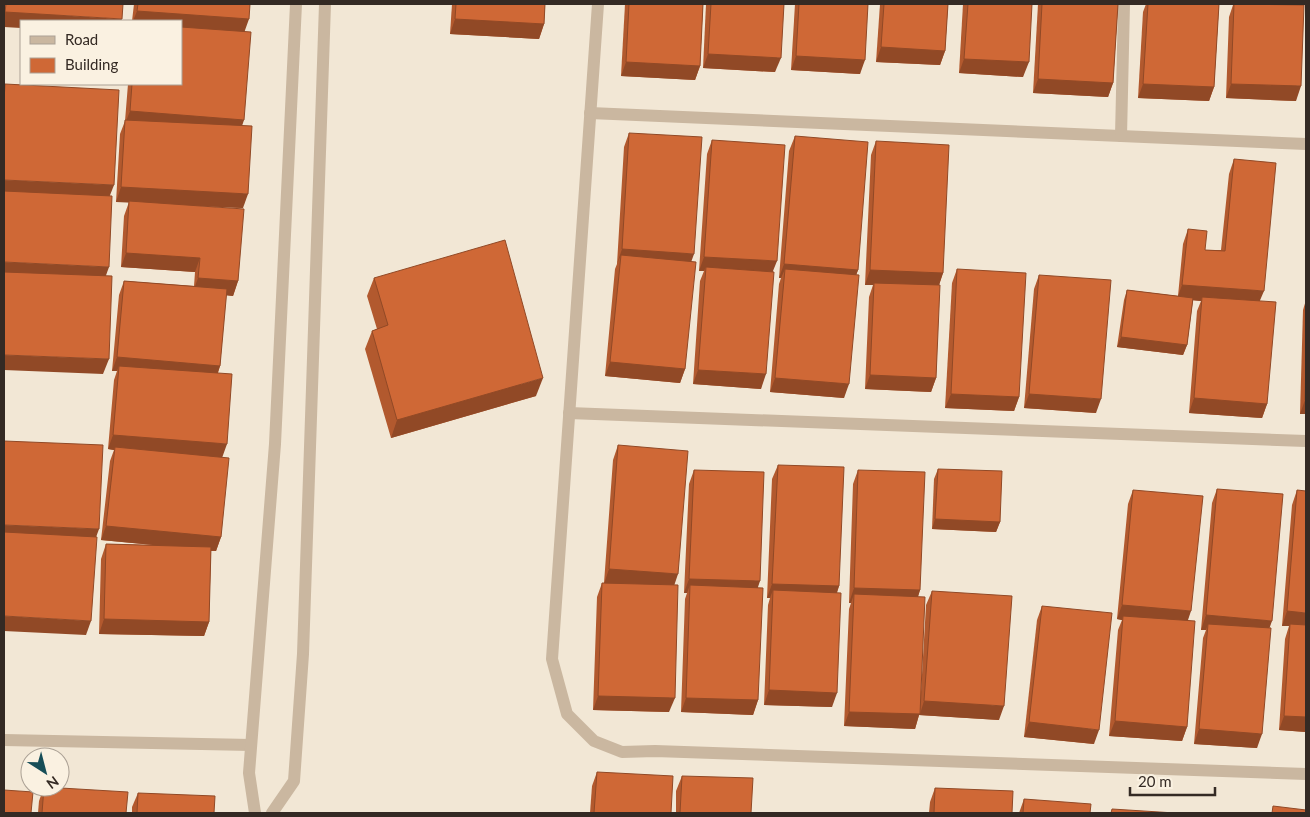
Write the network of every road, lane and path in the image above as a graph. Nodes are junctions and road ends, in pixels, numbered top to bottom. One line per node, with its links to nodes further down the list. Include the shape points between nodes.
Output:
1 (296, 4): 11 (street, via 275,444)
2 (325, 4): 14 (street, via 302,664 294,781)
3 (598, 4): 5 (street)
4 (1124, 4): 6 (street)
5 (590, 113): 6 (street); 8 (street)
6 (1121, 136): 7 (street)
7 (1306, 144)
8 (569, 413): 9 (street); 12 (street, via 552,659 567,714 594,741 622,752)
9 (1306, 440)
10 (4, 740): 11 (street)
11 (252, 745): 13 (street, via 249,773)
12 (1306, 774)
13 (255, 813)
14 (272, 813)

